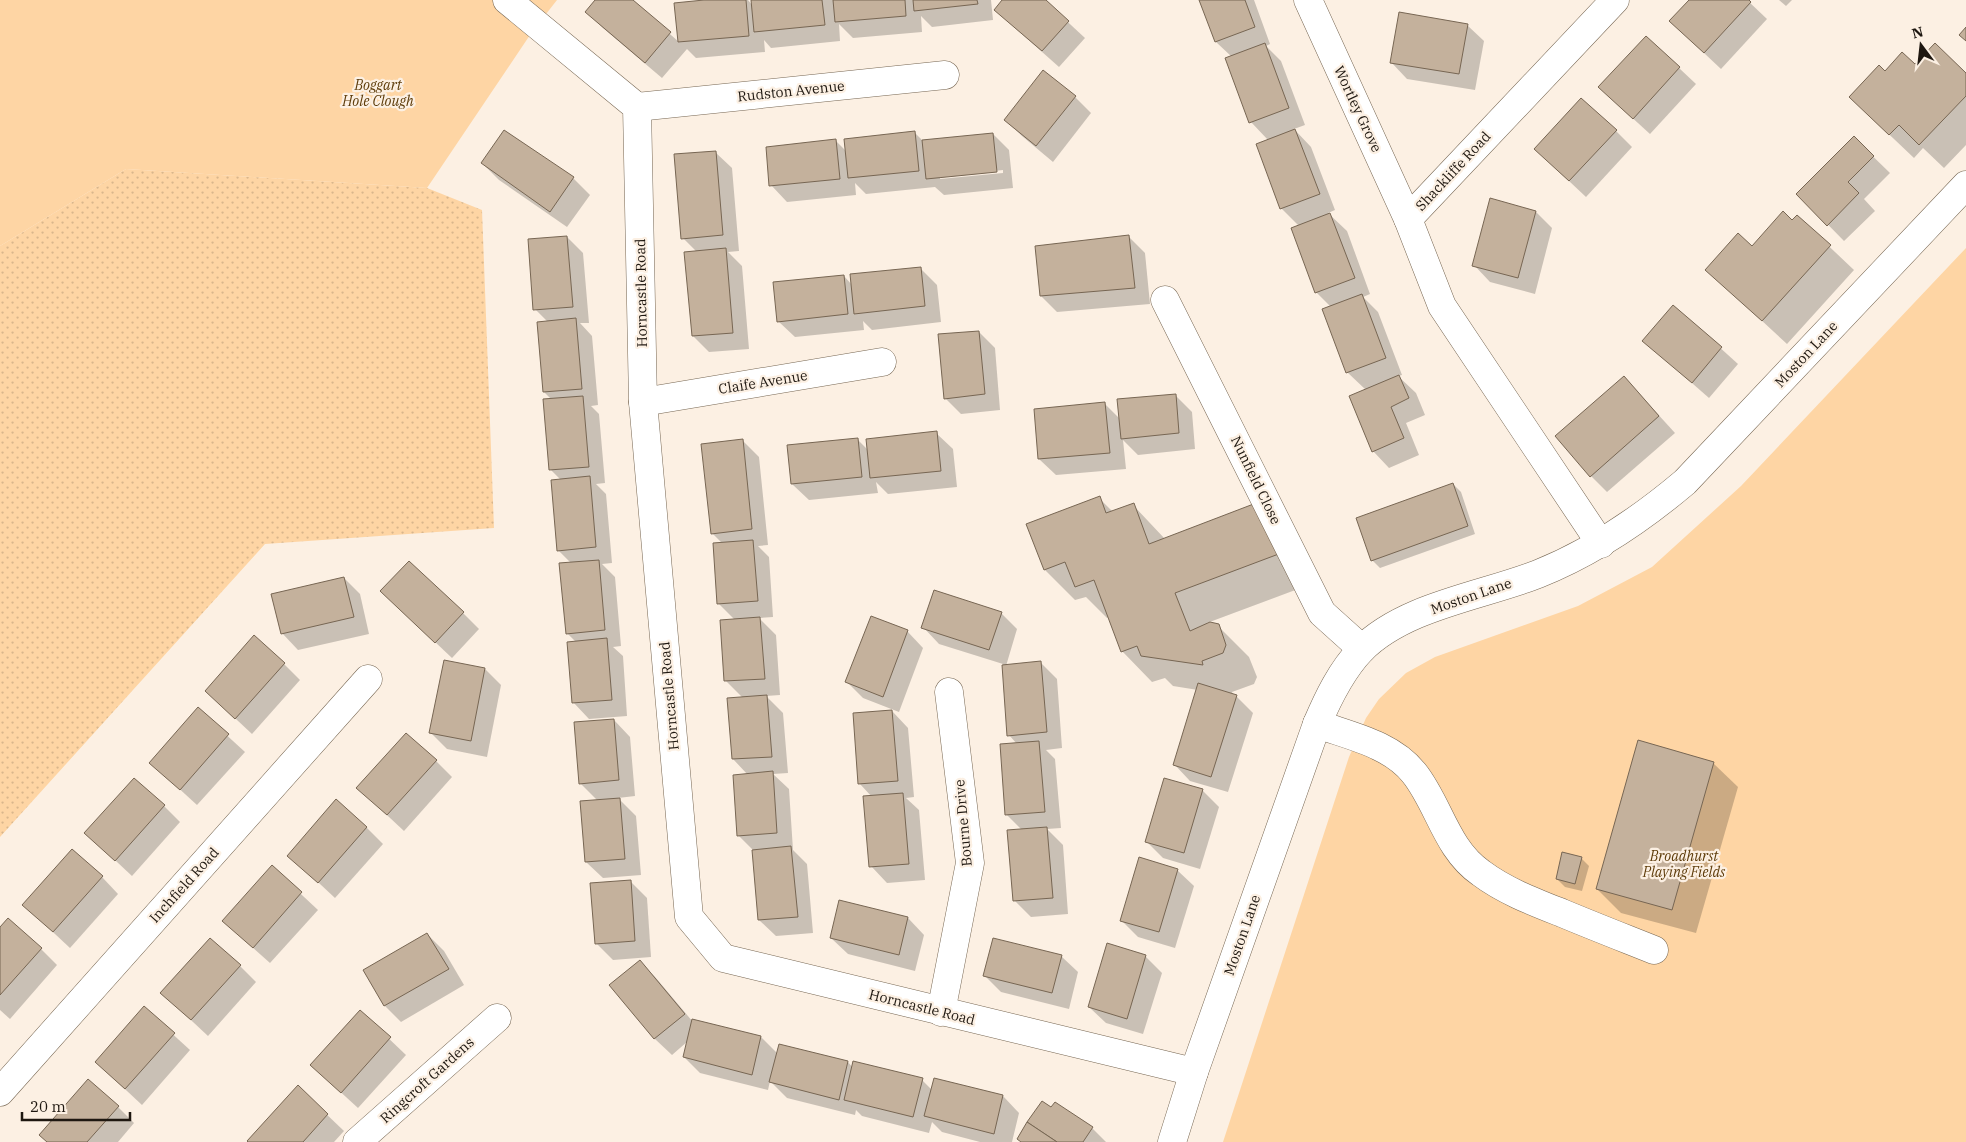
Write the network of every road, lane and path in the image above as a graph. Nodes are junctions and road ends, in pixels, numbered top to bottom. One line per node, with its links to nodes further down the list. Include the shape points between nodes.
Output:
1 (507, 0): 5 (street)
2 (1308, 0): 7 (street, Wortley Grove)
3 (1615, 0): 7 (street, Shackliffe Road)
4 (945, 76): 5 (street, Rudston Avenue)
5 (637, 107): 10 (street, Horncastle Road)
6 (1966, 185): 11 (street, Moston Lane, via 1685,482 1633,524)
7 (1408, 219): 11 (street, Shackliffe Road, via 1442,306)
8 (1165, 300): 12 (street, Nunfield Close, via 1322,613)
9 (882, 362): 10 (street, Claife Avenue)
10 (643, 402): 17 (street, Horncastle Road, via 689,916 723,958)
11 (1601, 544): 12 (street, Moston Lane, via 1538,574 1413,616 1377,636)
12 (1362, 650): 15 (street, Moston Lane, via 1337,683)
13 (368, 679): 20 (street, Inchfield Road)
14 (949, 692): 17 (street, Bourne Drive, via 970,863)
15 (1317, 724): 16 (street, via 1388,750 1413,772 1460,852 1480,873 1518,895); 19 (street, Moston Lane)
16 (1654, 950)
17 (941, 1012): 19 (street, Horncastle Road)
18 (497, 1018): 21 (street, Ringcroft Gardens)
19 (1194, 1072): 22 (street, Moston Lane)
20 (0, 1092)
21 (357, 1142)
22 (1172, 1142)

